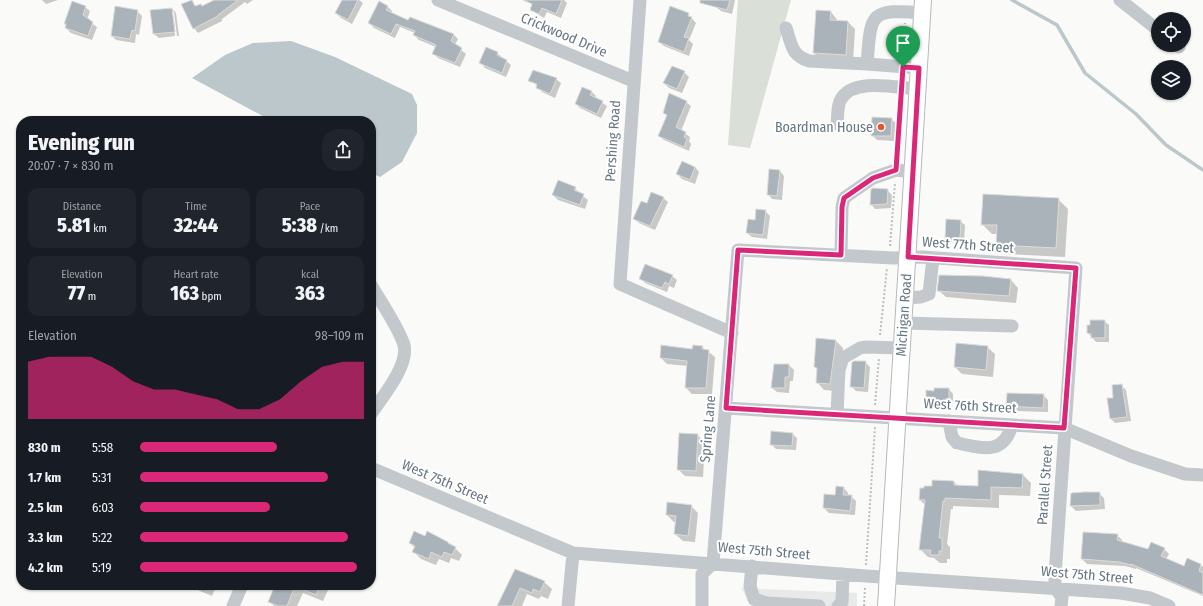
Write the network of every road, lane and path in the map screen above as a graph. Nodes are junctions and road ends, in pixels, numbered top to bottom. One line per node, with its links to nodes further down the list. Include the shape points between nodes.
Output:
1 (438, 0): 10 (street, Crickwood Drive)
2 (640, 0): 10 (street, Pershing Road)
3 (1120, 0): 5 (street)
4 (917, 8): 7 (street, via 883,13 875,17 870,29); 8 (path, via 904,26); 9 (main road, Michigan Road)
5 (1151, 24)
6 (786, 28): 7 (street, via 794,53 802,58 810,61)
7 (867, 64): 8 (street)
8 (903, 67): 9 (street)
9 (919, 68): 11 (main road, Michigan Road)
10 (633, 81): 25 (street, Pershing Road, via 620,284)
11 (910, 89): 12 (street, via 875,85 853,89 845,93 840,100); 13 (path); 14 (main road, Michigan Road)
12 (837, 124)
13 (896, 170): 14 (street); 16 (street, via 873,178 844,198); 18 (path)
14 (913, 172): 17 (main road, Michigan Road)
15 (738, 250): 16 (street, West 77th Street); 25 (street, Spring Lane)
16 (841, 255): 18 (street, West 77th Street)
17 (908, 257): 18 (street, West 77th Street); 19 (street, West 77th Street); 22 (main road, Michigan Road)
18 (888, 258): 26 (path)
19 (933, 258): 20 (street, West 77th Street); 22 (street, via 929,294)
20 (1076, 268): 35 (street, Parallel Street)
21 (376, 294): 28 (street, via 404,346 402,364)
22 (905, 298): 23 (main road, Michigan Road)
23 (904, 323): 24 (street); 27 (main road, Michigan Road)
24 (1012, 326)
25 (732, 333): 29 (street, Spring Lane)
26 (879, 348): 27 (street); 30 (street, via 860,348 843,358 839,370); 31 (path)
27 (902, 348): 32 (main road, Michigan Road)
28 (376, 406)
29 (726, 408): 30 (street, West 76th Street); 39 (street, Spring Lane)
30 (837, 414): 31 (street, West 76th Street)
31 (876, 417): 32 (street, West 76th Street); 42 (path)
32 (897, 418): 33 (street, West 76th Street); 43 (main road, Michigan Road)
33 (949, 421): 34 (street, West 76th Street); 34 (street, via 952,437 957,443 976,447 996,448 1005,441)
34 (1012, 425): 35 (street, West 76th Street)
35 (1064, 428): 37 (street, West 76th Street, via 1131,456 1185,474); 44 (street, Parallel Street)
36 (376, 470): 38 (street, West 75th Street)
37 (1203, 475)
38 (573, 553): 39 (street, West 75th Street); 49 (street)
39 (713, 563): 40 (street, West 75th Street); 50 (street, via 702,574)
40 (752, 566): 41 (street, West 75th Street); 47 (street, via 751,594)
41 (843, 574): 42 (street, West 75th Street); 52 (street, via 842,602)
42 (866, 576): 43 (street, West 75th Street); 53 (path)
43 (888, 577): 44 (street, West 75th Street); 54 (main road, Michigan Road)
44 (1055, 588): 46 (street, West 75th Street, via 1121,593); 55 (street, Parallel Street, via 1062,598)
45 (240, 590): 48 (street)
46 (1150, 602): 56 (street, West 75th Street)
47 (767, 604): 51 (street)
48 (234, 606)
49 (568, 606)
50 (702, 606)
51 (819, 606)
52 (838, 606)
53 (864, 606)
54 (886, 606)
55 (1061, 606)
56 (1169, 606)

